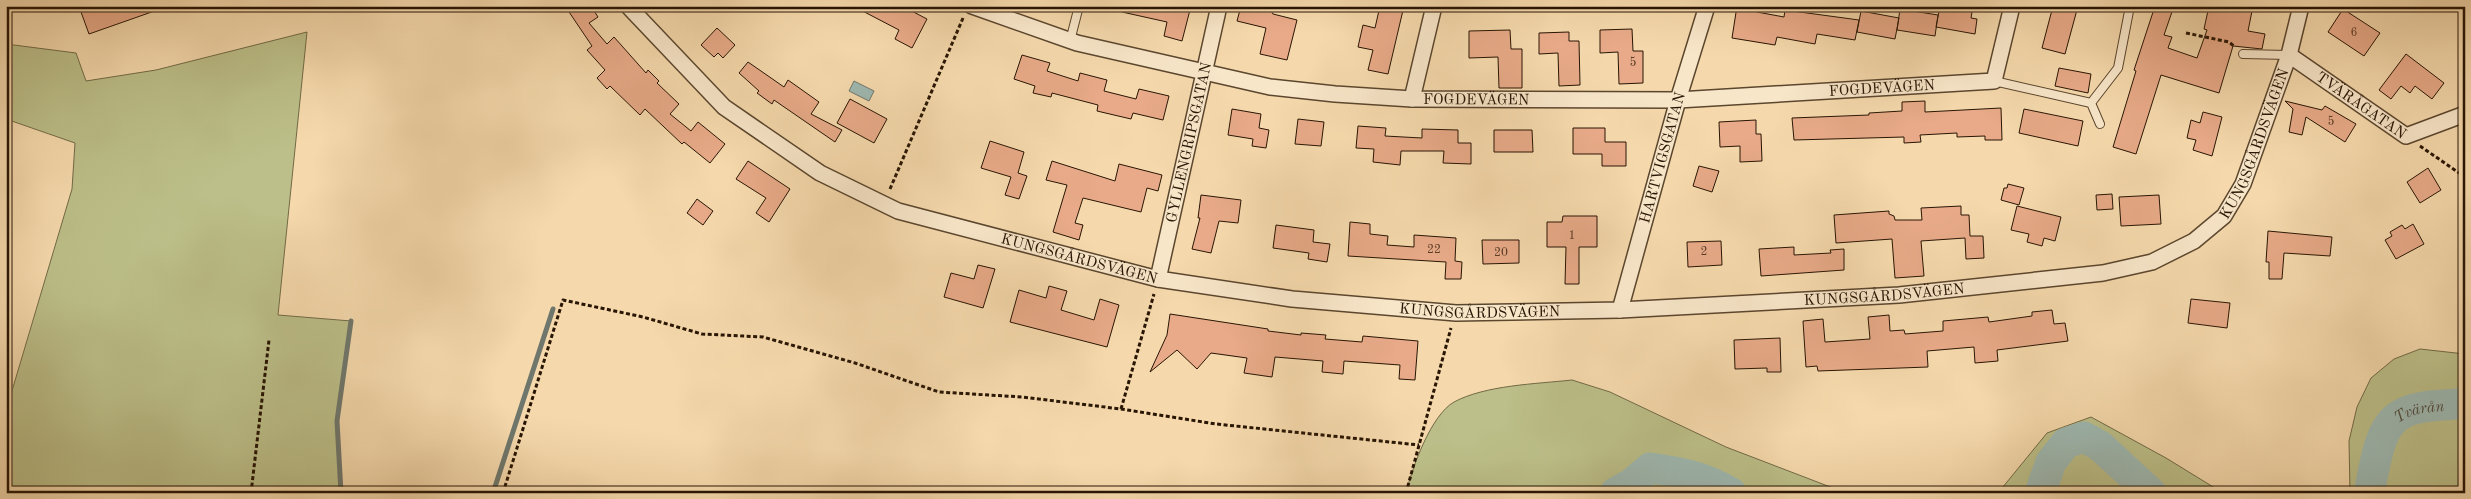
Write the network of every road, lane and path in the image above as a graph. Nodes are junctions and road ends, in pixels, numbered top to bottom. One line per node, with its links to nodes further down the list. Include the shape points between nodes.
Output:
1 (628, 6): 23 (street, KUNGSGÅRDSVÄGEN, via 724,107 820,173)
2 (1079, 6): 11 (lane)
3 (1218, 6): 14 (street, GYLLENGRIPSGATAN)
4 (1434, 6): 16 (street)
5 (1707, 6): 17 (street, HARTVIGSGATAN)
6 (2012, 6): 15 (street)
7 (2130, 6): 18 (lane, via 2118,68)
8 (2301, 6): 13 (street, KUNGSGÅRDSVÄGEN)
9 (968, 11): 11 (street, FOGDEVÄGEN); 23 (path)
10 (2186, 33): 12 (path, via 2229,42)
11 (1070, 41): 14 (street, FOGDEVÄGEN)
12 (2243, 54): 13 (lane)
13 (2289, 55): 21 (street, TVÄRÅGATAN); 25 (street, KUNGSGÅRDSVÄGEN, via 2243,184 2224,216 2194,241 2152,262 2103,273 1899,295)
14 (1203, 74): 16 (street, FOGDEVÄGEN, via 1270,87); 24 (street, GYLLENGRIPSGATAN)
15 (1994, 81): 17 (street, FOGDEVÄGEN); 18 (lane)
16 (1412, 98): 17 (street, FOGDEVÄGEN)
17 (1678, 100): 25 (street, HARTVIGSGATAN)
18 (2091, 103): 20 (lane)
19 (2465, 114): 21 (street, TVÄRÅGATAN)
20 (2100, 124)
21 (2406, 136): 22 (path)
22 (2465, 177)
23 (884, 204): 24 (street, KUNGSGÅRDSVÄGEN, via 898,211)
24 (1158, 279): 26 (street, KUNGSGÅRDSVÄGEN, via 1292,299); 28 (path)
25 (1620, 310): 26 (street, KUNGSGÅRDSVÄGEN)
26 (1456, 313): 29 (path)
27 (269, 340): 30 (path)
28 (1121, 409): 29 (path, via 1216,424); 31 (path, via 1022,397 939,392 763,336 702,334 563,300)
29 (1419, 445): 32 (path)
30 (251, 493)
31 (503, 493)
32 (1406, 493)

